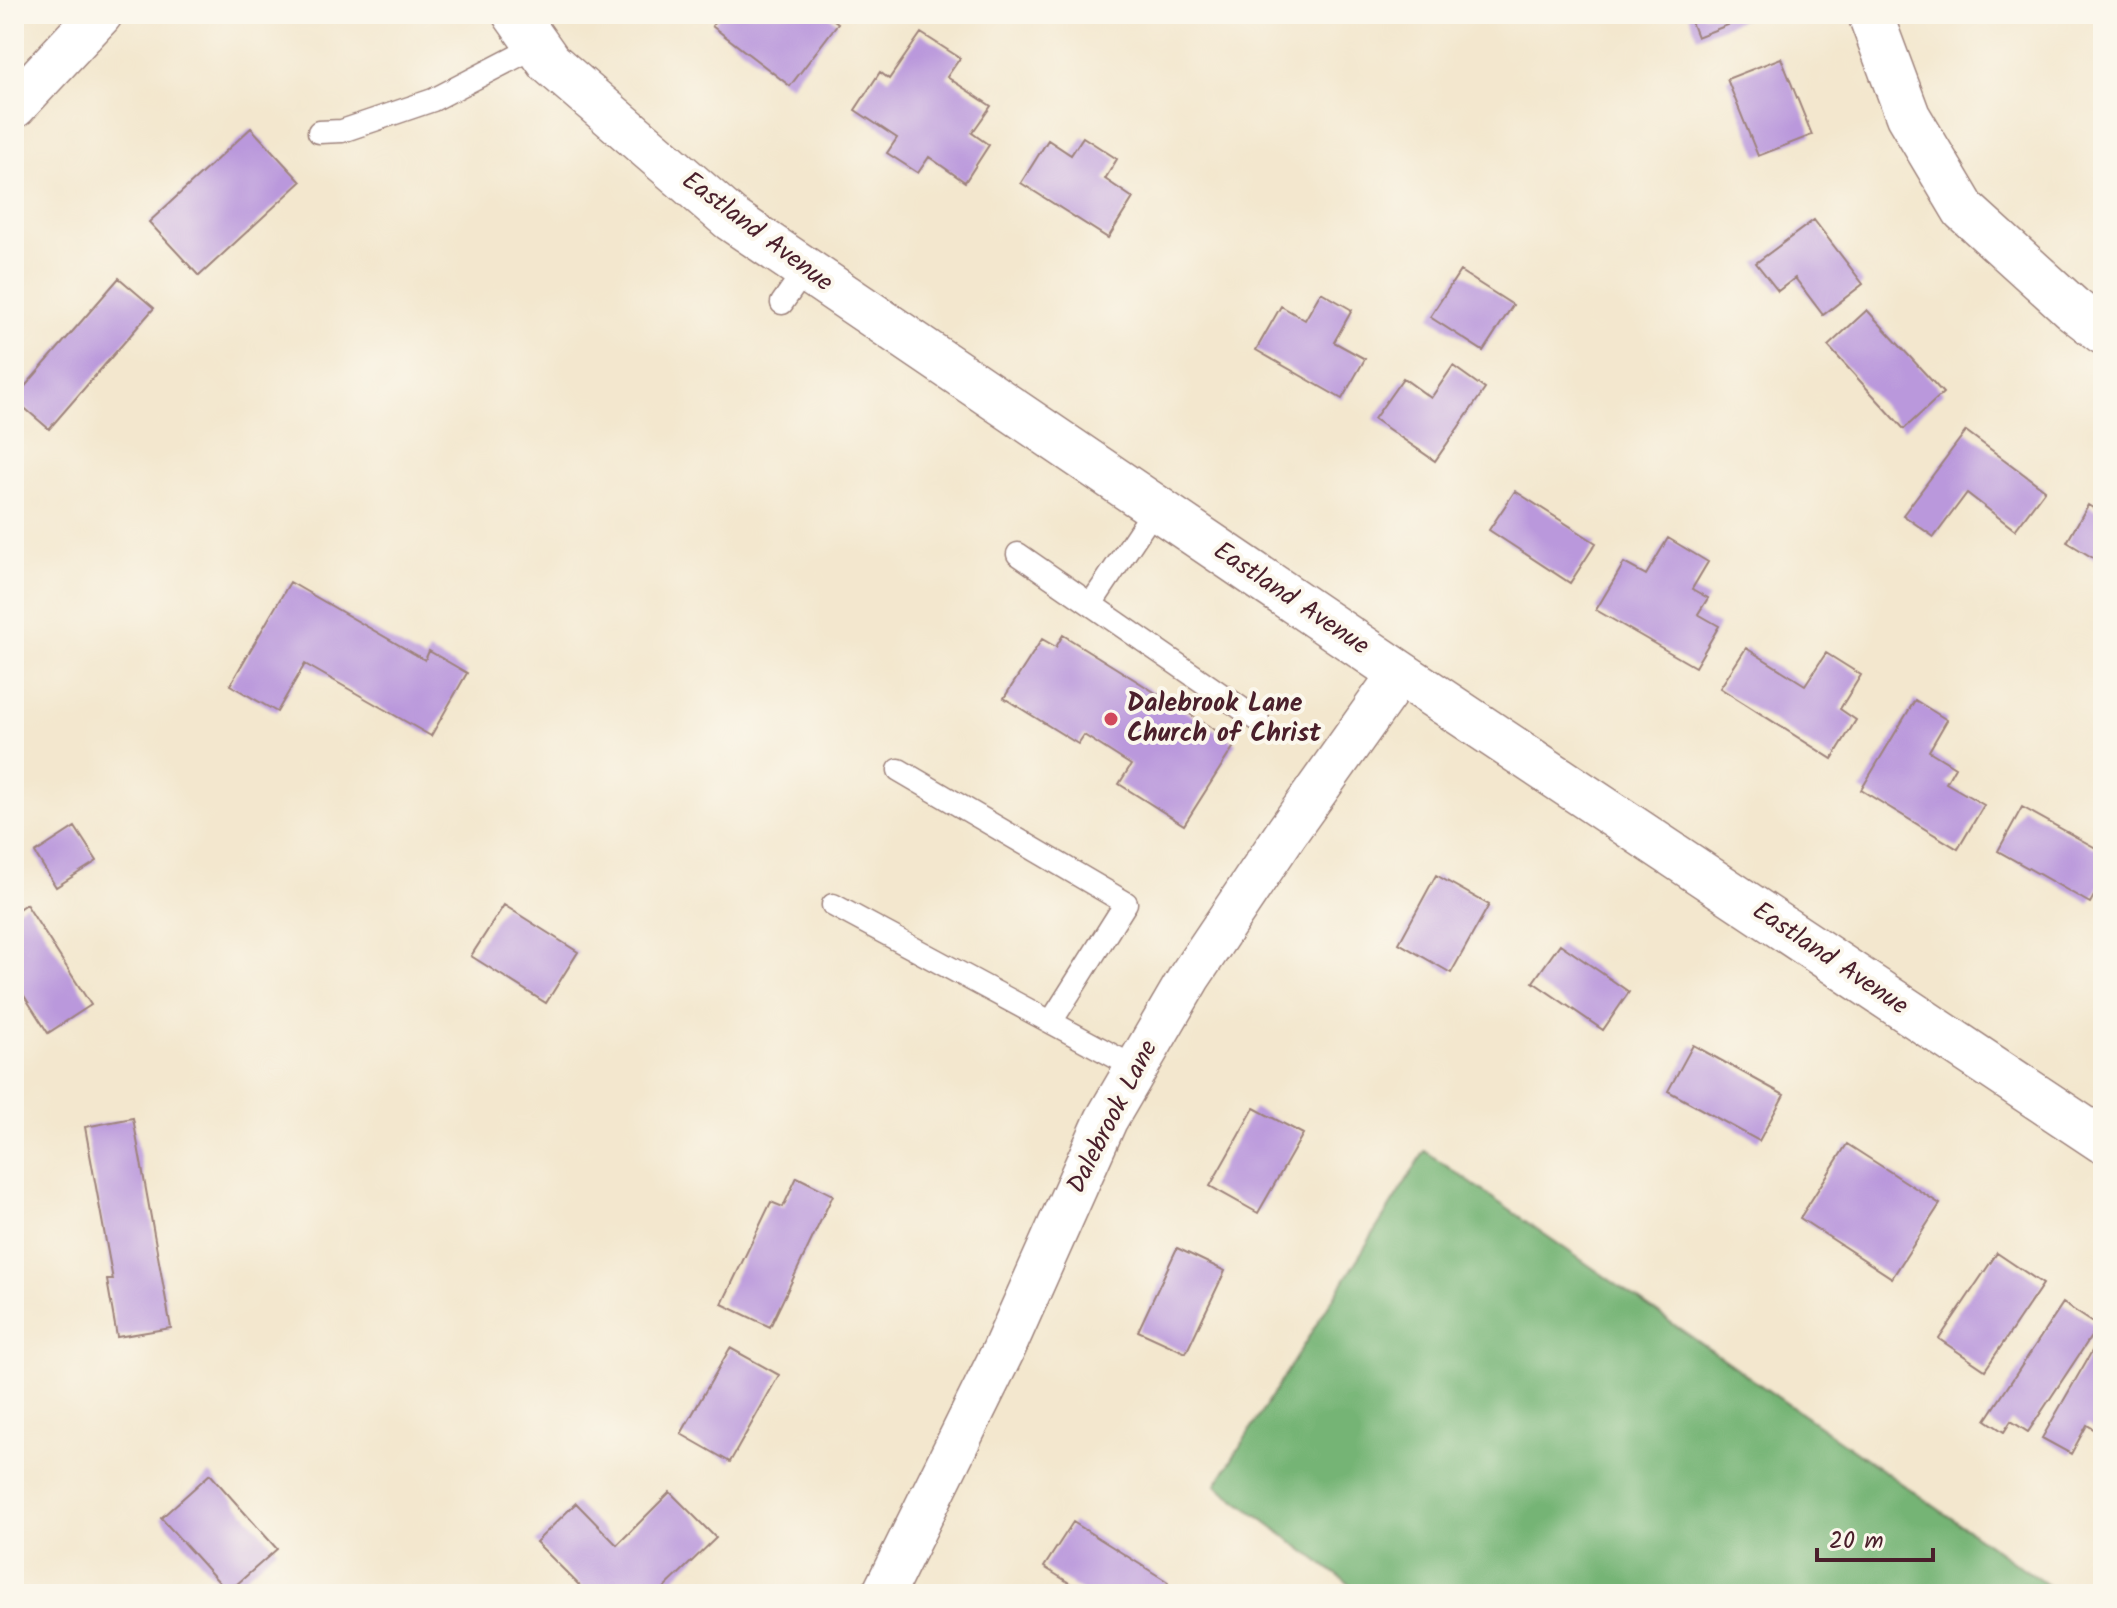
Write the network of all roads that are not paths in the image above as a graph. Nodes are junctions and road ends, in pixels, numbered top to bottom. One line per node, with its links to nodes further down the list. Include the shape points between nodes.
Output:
1 (100, 14): 4 (street)
2 (1870, 14): 6 (street, via 1908,116 1964,210)
3 (526, 30): 5 (lane, via 433,100 342,131); 7 (street, Eastland Avenue, via 549,62 731,219 793,287)
4 (14, 106)
5 (319, 132)
6 (2103, 332)
7 (1156, 507): 9 (lane); 10 (street, Eastland Avenue)
8 (1018, 554): 9 (lane)
9 (1091, 604): 11 (lane)
10 (1400, 673): 15 (street, Dalebrook Lane, via 1190,976); 16 (street, Eastland Avenue)
11 (1258, 720)
12 (899, 770): 14 (lane, via 1126,903)
13 (833, 905): 14 (lane)
14 (1051, 1022): 15 (lane)
15 (1136, 1068): 17 (street, Dalebrook Lane, via 1106,1120 1003,1351)
16 (2103, 1141)
17 (883, 1594)

